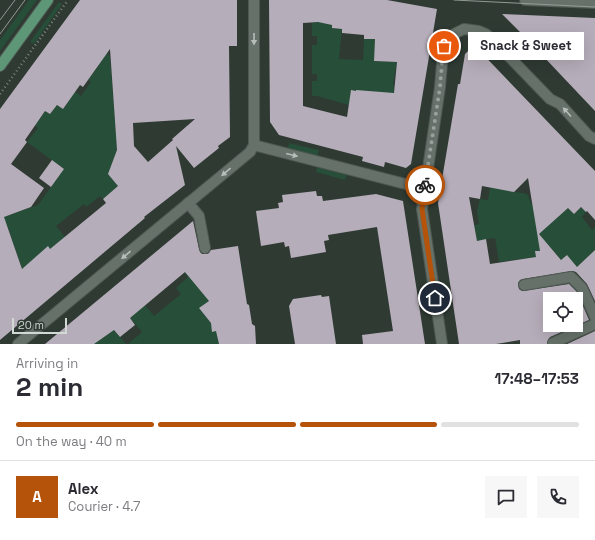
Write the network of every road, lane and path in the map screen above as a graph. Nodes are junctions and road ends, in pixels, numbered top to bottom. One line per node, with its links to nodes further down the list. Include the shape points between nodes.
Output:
1 (48, 0): 6 (main road)
2 (68, 0): 7 (path)
3 (254, 0): 9 (street, one-way to 9)
4 (525, 0): 5 (street)
5 (595, 3)
6 (0, 66)
7 (0, 94)
8 (595, 139): 10 (street, one-way to 10, via 589,136 560,104 550,99 486,34 464,30 447,40 443,52)
9 (254, 145): 10 (street, one-way to 10); 11 (street, one-way to 11, via 249,153)
10 (425, 189): 18 (street, via 422,209)
11 (188, 203): 12 (street, via 199,216); 17 (street, one-way to 17)
12 (206, 248)
13 (524, 285): 14 (street, via 572,277 582,288)
14 (595, 317)
15 (595, 324): 16 (street)
16 (553, 343)
17 (18, 344)
18 (442, 344)

